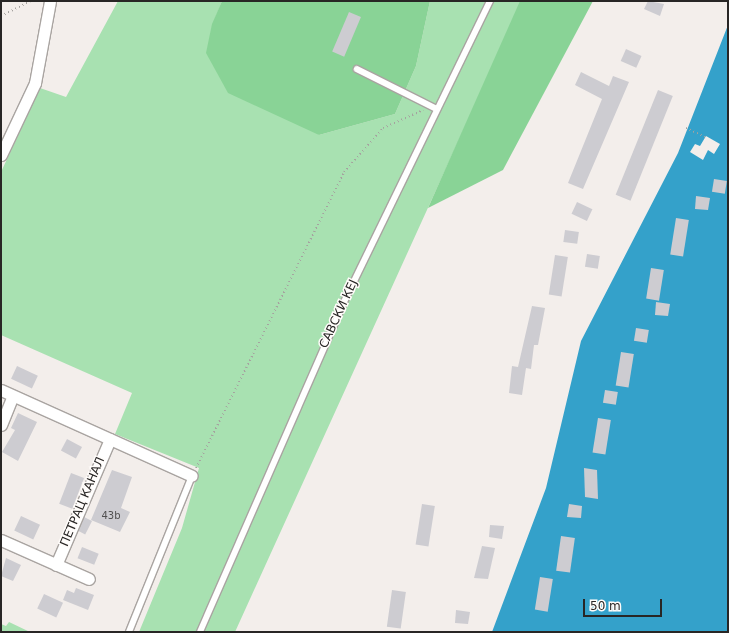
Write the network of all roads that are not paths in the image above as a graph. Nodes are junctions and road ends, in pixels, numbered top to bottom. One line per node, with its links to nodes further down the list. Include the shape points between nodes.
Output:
1 (50, 1): 5 (street, via 35,82)
2 (490, 1): 4 (lane, САВСКИ КЕЈ)
3 (357, 69): 4 (lane)
4 (434, 108): 15 (lane, САВСКИ КЕЈ, via 343,304)
5 (1, 155)
6 (1, 390): 7 (street)
7 (13, 396): 8 (street); 9 (street)
8 (1, 425)
9 (110, 439): 10 (street); 12 (street, ПЕТРАЦ КАНАЛ)
10 (192, 476): 14 (lane)
11 (1, 540): 12 (street)
12 (56, 565): 13 (street)
13 (89, 579)
14 (129, 632)
15 (200, 632)

